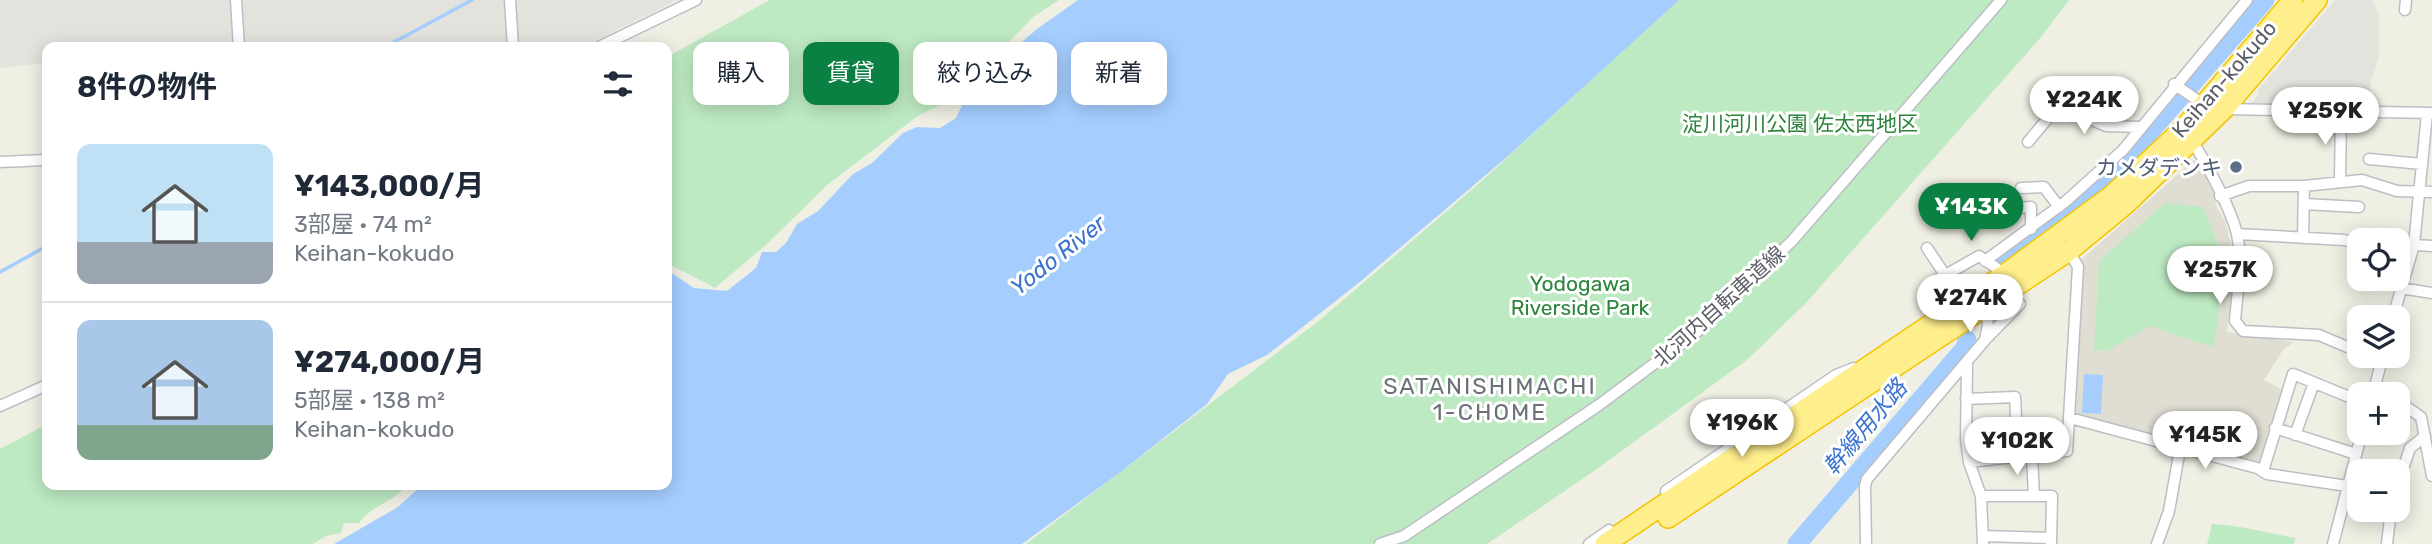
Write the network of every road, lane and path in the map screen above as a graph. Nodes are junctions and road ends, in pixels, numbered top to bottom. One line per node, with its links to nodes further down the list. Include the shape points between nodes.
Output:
1 (236, 0): 8 (street)
2 (510, 0): 9 (street)
3 (696, 0): 10 (street)
4 (2001, 0): 79 (street, 北河内自転車道線, via 1791,241 1698,331 1599,405 1404,537)
5 (2247, 0): 11 (street)
6 (2294, 0): 12 (highway, Keihan-kokudo)
7 (2317, 0): 13 (highway, Keihan-kokudo)
8 (239, 42)
9 (513, 42)
10 (609, 42)
11 (2178, 87): 12 (street); 16 (street)
12 (2196, 102): 13 (street); 43 (highway, Keihan-kokudo, via 2157,155 2111,196)
13 (2224, 108): 14 (street); 17 (highway, Keihan-kokudo)
14 (2341, 113): 15 (street); 23 (street)
15 (2430, 114): 22 (street)
16 (2140, 127): 18 (street, via 2106,126 2058,106); 30 (street, via 2123,150)
17 (2192, 141): 28 (street); 40 (highway, Keihan-kokudo)
18 (2028, 142)
19 (2369, 159): 22 (street)
20 (42, 160): 21 (street)
21 (0, 162)
22 (2422, 164): 27 (street)
23 (2340, 181): 24 (street); 27 (street, via 2362,180)
24 (2304, 186): 28 (street, via 2249,186); 29 (street)
25 (2021, 188): 30 (street, via 2044,187)
26 (2432, 192): 27 (street)
27 (2419, 193): 37 (street)
28 (2220, 196): 34 (street)
29 (2304, 204): 31 (street); 35 (street)
30 (2059, 207): 33 (street)
31 (2358, 207)
32 (1986, 210): 33 (street, via 2031,207)
33 (2031, 229): 42 (street)
34 (2237, 234): 35 (street); 49 (street, via 2235,321 2243,331 2319,335)
35 (2303, 238): 36 (street)
36 (2347, 243)
37 (2414, 245): 38 (street); 41 (street)
38 (2432, 247)
39 (1927, 248): 42 (street, via 1940,278 1979,256)
40 (2069, 251): 47 (highway, Keihan-kokudo); 58 (street, via 2078,267)
41 (2410, 258)
42 (1985, 261): 43 (street)
43 (2005, 274): 50 (highway, Keihan-kokudo)
44 (2410, 289): 45 (street)
45 (2432, 293)
46 (2020, 304): 48 (street)
47 (1985, 306): 48 (street); 60 (highway, Keihan-kokudo)
48 (1985, 340): 51 (street)
49 (2347, 347)
50 (1885, 355): 60 (highway, Keihan-kokudo); 80 (street, via 1836,375)
51 (1967, 365): 55 (street); 83 (street, via 1867,479)
52 (2314, 383): 54 (street); 59 (street, via 2293,374); 61 (street)
53 (42, 387): 56 (street)
54 (2347, 396)
55 (1966, 399): 67 (street, via 2015,397); 70 (street)
56 (0, 406)
57 (2410, 408): 62 (street, via 2418,412)
58 (2070, 418): 64 (street); 66 (street, via 2067,451)
59 (2275, 428): 61 (street); 71 (street)
60 (1781, 433): 81 (highway, Keihan-kokudo); 82 (highway, Keihan-kokudo)
61 (2295, 435): 65 (street)
62 (2425, 436): 69 (street, via 2410,448); 72 (street)
63 (2358, 445): 65 (street)
64 (2180, 449): 71 (street); 84 (street, via 2169,511)
65 (2356, 454): 68 (street)
66 (2032, 456): 67 (street); 75 (street)
67 (2018, 457): 70 (street)
68 (2355, 459)
69 (2406, 459)
70 (1969, 463): 74 (street)
71 (2263, 471): 73 (street)
72 (2432, 475)
73 (2347, 486): 85 (street)
74 (1981, 496): 75 (street); 77 (street)
75 (2034, 496): 78 (street, via 2052,496)
76 (2390, 522): 86 (street)
77 (1983, 540): 78 (street)
78 (2051, 541)
79 (1380, 544)
80 (1588, 544)
81 (1605, 544)
82 (1629, 544)
83 (1866, 544)
84 (2157, 544)
85 (2333, 544)
86 (2388, 544)

